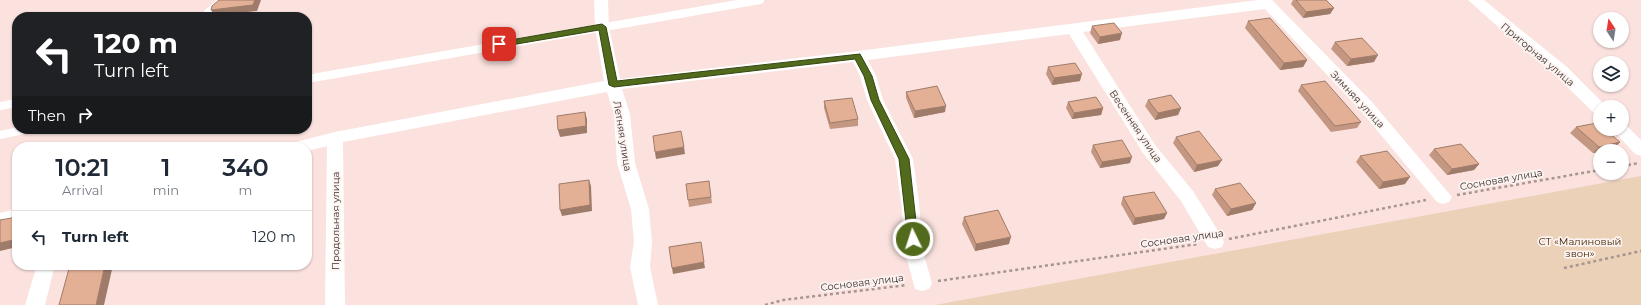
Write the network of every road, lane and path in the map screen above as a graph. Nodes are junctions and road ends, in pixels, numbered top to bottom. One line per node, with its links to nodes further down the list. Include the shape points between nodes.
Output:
1 (223, 0): 6 (lane)
2 (601, 0): 7 (street, Летняя улица)
3 (760, 0): 7 (lane)
4 (1475, 0): 12 (street, Пригорная улица, via 1561,71)
5 (1266, 2): 8 (street); 24 (street, Зимняя улица, via 1366,106)
6 (209, 12)
7 (602, 27): 10 (lane); 11 (street, Летняя улица)
8 (1073, 28): 9 (street); 27 (street, Весенняя улица, via 1149,149 1187,196)
9 (858, 56): 11 (street); 31 (street, via 868,76 875,100 904,159 914,252)
10 (312, 78)
11 (614, 85): 18 (street); 34 (street, Летняя улица, via 622,114 626,163 640,209 643,242 640,267)
12 (1593, 102)
13 (12, 104): 14 (lane)
14 (0, 106)
15 (12, 132): 16 (lane)
16 (0, 135)
17 (1627, 136): 20 (street)
18 (335, 138): 19 (street); 33 (street, Продольная улица)
19 (312, 144)
20 (1641, 150)
21 (1641, 163): 22 (path)
22 (1629, 165)
23 (1593, 171): 24 (path, Сосновая улица)
24 (1443, 197): 27 (path, Сосновая улица)
25 (12, 217): 26 (street)
26 (0, 220)
27 (1215, 242): 31 (path, Сосновая улица)
28 (1641, 251): 29 (path)
29 (1564, 268)
30 (45, 270): 32 (street)
31 (922, 283): 35 (path, Сосновая улица, via 783,300)
32 (35, 305)
33 (335, 305)
34 (648, 305)
35 (764, 305)

